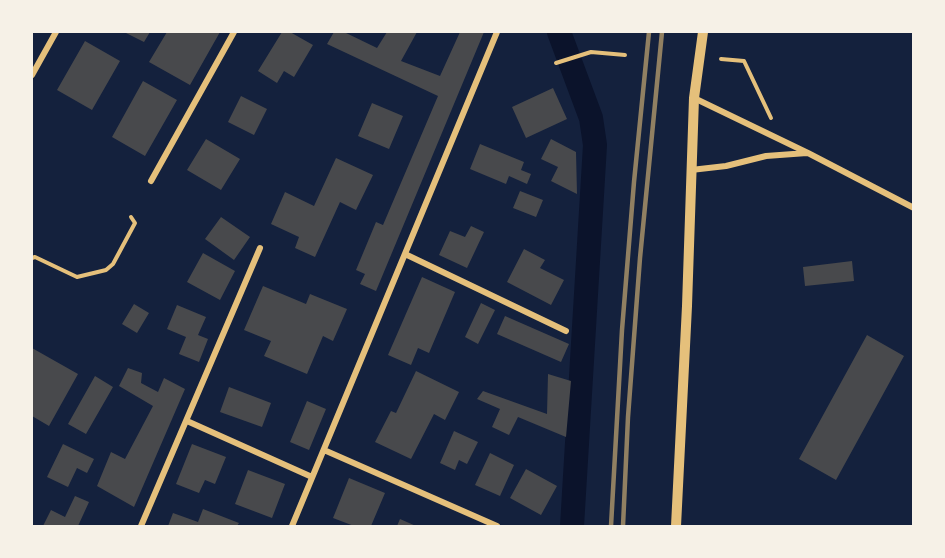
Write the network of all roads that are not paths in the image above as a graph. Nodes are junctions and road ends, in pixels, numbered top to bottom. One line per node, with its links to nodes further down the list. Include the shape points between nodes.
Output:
1 (56, 32): 5 (street)
2 (234, 32): 9 (street)
3 (497, 32): 12 (street)
4 (702, 32): 6 (street)
5 (32, 75)
6 (694, 98): 7 (street); 8 (street)
7 (808, 153): 8 (street, via 766,156); 10 (street)
8 (691, 170): 20 (street)
9 (151, 180)
10 (914, 208)
11 (260, 248): 14 (street)
12 (405, 254): 13 (street); 15 (street)
13 (566, 331)
14 (187, 422): 16 (street); 17 (street)
15 (324, 450): 16 (street); 19 (street)
16 (312, 477): 18 (street)
17 (141, 526)
18 (292, 526)
19 (497, 526)
20 (676, 526)

